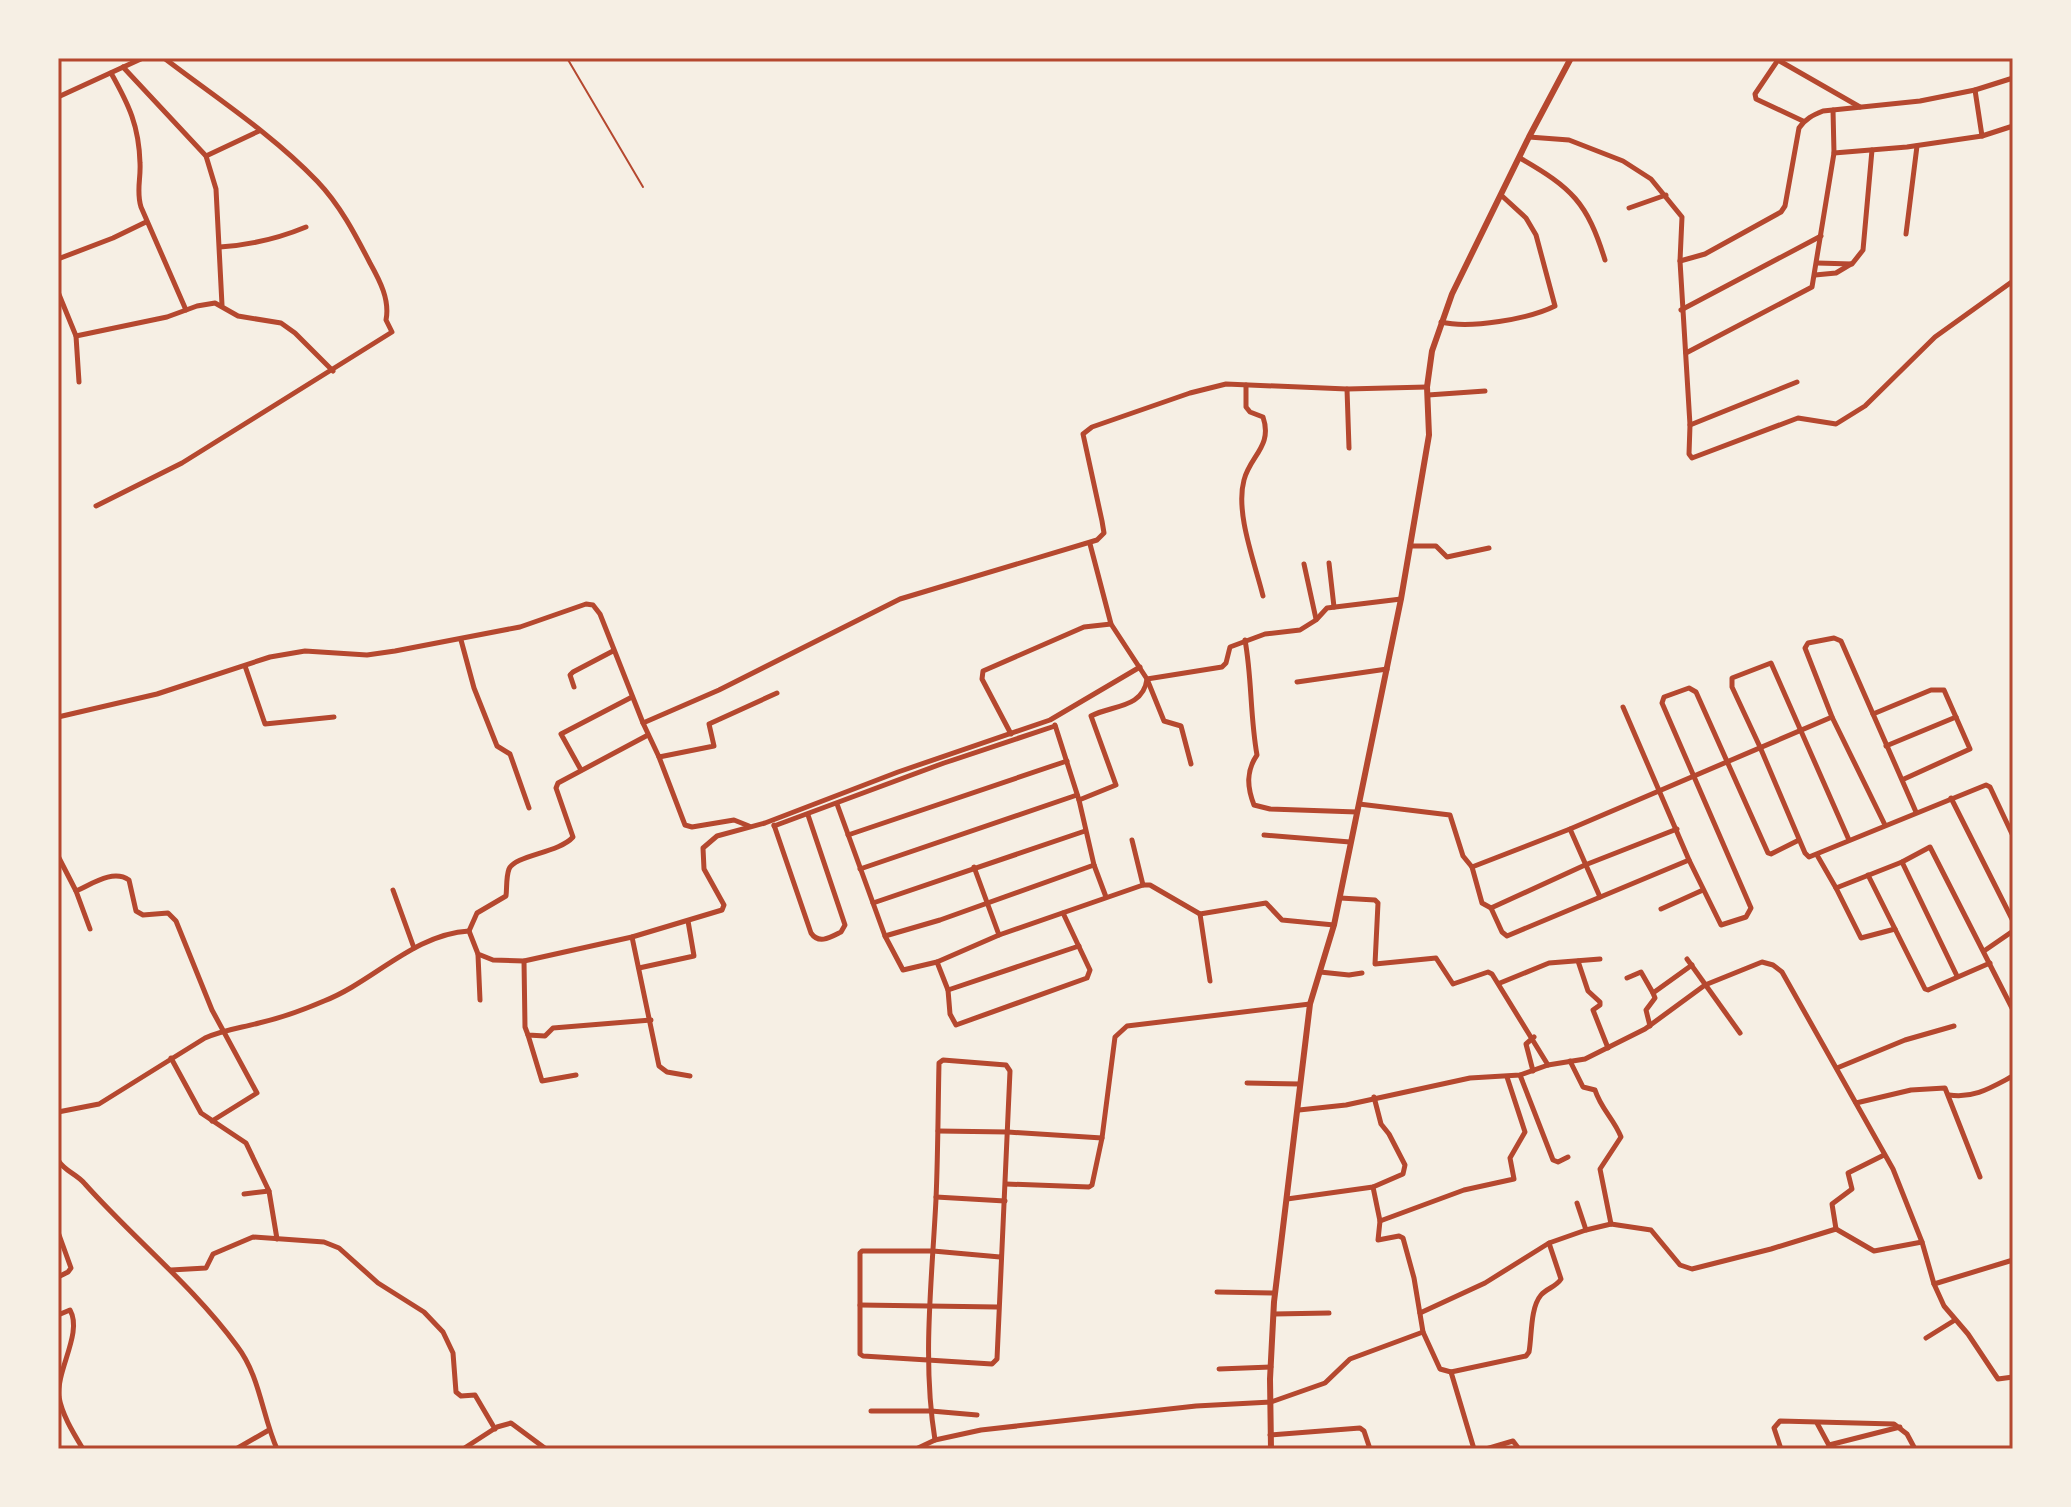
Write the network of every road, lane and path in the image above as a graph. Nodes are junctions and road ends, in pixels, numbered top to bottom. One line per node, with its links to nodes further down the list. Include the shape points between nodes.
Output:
1 (143, 58): 5 (street)
2 (164, 58): 14 (street)
3 (567, 58): 22 (lane)
4 (1571, 58): 16 (street)
5 (123, 67): 6 (street); 20 (street)
6 (111, 73): 9 (street); 26 (street, via 137,127 137,195)
7 (2013, 78): 8 (street)
8 (1975, 90): 10 (street); 15 (street)
9 (58, 97)
10 (1861, 107): 11 (street); 12 (street, via 1776,61 1755,98)
11 (1833, 110): 12 (street); 19 (street)
12 (1804, 121): 33 (street, via 1781,212 1705,254)
13 (2013, 126): 15 (street)
14 (259, 131): 20 (street); 45 (street, via 326,192 350,223 382,285 392,332)
15 (1982, 136): 17 (street)
16 (1529, 137): 21 (street); 24 (street, via 1569,140 1623,161)
17 (1917, 146): 18 (street); 28 (street)
18 (1872, 150): 19 (street); 35 (street, via 1863,250)
19 (1834, 153): 29 (street)
20 (206, 156): 30 (street, via 216,189)
21 (1520, 158): 23 (street); 32 (street, via 1577,198)
22 (643, 187)
23 (1501, 195): 42 (street); 42 (street, via 1536,235 1555,306 1483,324)
24 (1666, 195): 25 (street); 33 (street, via 1682,219)
25 (1629, 208)
26 (146, 222): 31 (street); 40 (street)
27 (306, 227): 30 (street, via 277,239)
28 (1906, 234)
29 (1821, 235): 34 (street); 41 (street)
30 (220, 247): 39 (street)
31 (58, 259)
32 (1605, 260)
33 (1680, 261): 41 (street)
34 (1817, 263): 35 (street); 36 (street)
35 (1852, 264): 36 (street, via 1836,273)
36 (1815, 275): 44 (street, via 1809,290)
37 (2013, 281): 52 (street, via 1935,337 1865,406 1836,424 1798,418 1692,458)
38 (58, 292): 43 (street)
39 (222, 305): 40 (street); 45 (street, via 238,316 281,323)
40 (186, 310): 43 (street)
41 (1681, 310): 44 (street)
42 (1441, 322): 50 (street)
43 (76, 336): 46 (street)
44 (1686, 353): 52 (street)
45 (333, 371): 54 (street, via 182,463)
46 (79, 382)
47 (1797, 382): 52 (street)
48 (1246, 385): 49 (street); 55 (street, via 1204,389 1085,431 1104,533); 60 (street, via 1246,407 1265,422 1263,446 1245,478 1242,498)
49 (1347, 389): 50 (street); 53 (street)
50 (1428, 391): 51 (street); 56 (street, via 1429,435)
51 (1485, 391)
52 (1690, 425)
53 (1349, 448)
54 (96, 506)
55 (1090, 544): 64 (street); 83 (street, via 900,599)
56 (1410, 546): 57 (street, via 1436,546 1447,557); 61 (street)
57 (1489, 548)
58 (1329, 563): 62 (street)
59 (1304, 564): 63 (street)
60 (1263, 596)
61 (1401, 599): 62 (street); 70 (street)
62 (1334, 607): 63 (street)
63 (1316, 620): 66 (street, via 1300,630)
64 (1111, 624): 69 (street); 86 (street, via 1084,627 983,671 982,679)
65 (461, 640): 67 (street, via 586,604 597,609); 68 (street, via 367,655 305,651); 101 (street, via 497,746 510,754)
66 (1245, 640): 71 (street, via 1229,648 1222,667); 102 (street, via 1257,755 1248,779 1254,805)
67 (613, 651): 73 (street, via 573,672); 75 (street)
68 (245, 666): 78 (street); 79 (street, via 265,724)
69 (1140, 667): 71 (street); 82 (street)
70 (1387, 669): 72 (street); 102 (street)
71 (1147, 679): 93 (street, via 1164,721 1181,726); 98 (street, via 1143,693 1131,703 1091,716 1116,785)
72 (1297, 682)
73 (574, 687)
74 (777, 693): 90 (street, via 709,724 714,746)
75 (632, 697): 83 (street); 94 (street, via 561,734)
76 (1623, 707): 97 (street)
77 (1873, 714): 80 (street, via 1841,641 1834,638 1805,648); 81 (street, via 1943,689); 88 (street)
78 (58, 717)
79 (334, 717)
80 (1832, 717): 85 (street); 106 (street)
81 (1956, 717): 88 (street); 96 (street, via 1970,749)
82 (1054, 719): 84 (street); 86 (street)
83 (643, 723): 87 (street)
84 (1055, 726): 91 (street); 100 (street)
85 (1800, 730): 89 (street); 89 (street, via 1768,662 1730,683); 116 (street)
86 (1011, 734): 105 (street, via 898,772)
87 (648, 735): 90 (street); 94 (street)
88 (1886, 746): 96 (street)
89 (1760, 747): 92 (street); 115 (street)
90 (659, 757): 107 (street, via 685,825 734,820)
91 (1067, 761): 98 (street); 111 (street)
92 (1727, 761): 95 (street); 95 (street, via 1696,692 1689,688 1664,697); 115 (street, via 1768,853)
93 (1191, 764)
94 (581, 770): 149 (street, via 556,788 573,837 514,863 506,896 477,913)
95 (1694, 776): 97 (street); 133 (street, via 1750,913 1722,926)
96 (1904, 779): 103 (street)
97 (1660, 790): 108 (street); 109 (street)
98 (1078, 798): 110 (street); 126 (street)
99 (1951, 798): 103 (street); 113 (street, via 1988,785); 145 (street)
100 (837, 804): 104 (street); 111 (street)
101 (529, 808)
102 (1358, 808): 117 (street); 125 (street, via 1450,815 1463,856)
103 (1916, 812): 106 (street)
104 (808, 815): 105 (street); 105 (street, via 845,925 821,940 811,933)
105 (773, 824): 107 (street)
106 (1885, 825): 116 (street)
107 (750, 826): 144 (street, via 717,836 703,848 704,869 724,905)
108 (1570, 829): 123 (street); 125 (street)
109 (1677, 829): 120 (street); 123 (street)
110 (1085, 831): 122 (street); 124 (street)
111 (848, 835): 126 (street)
112 (1264, 835): 117 (street)
113 (2013, 836)
114 (1132, 840): 130 (street)
115 (1799, 840): 118 (street, via 1809,857)
116 (1849, 840): 118 (street)
117 (1350, 842): 137 (street)
118 (1817, 855): 131 (street)
119 (58, 856): 127 (street)
120 (1689, 860): 133 (street); 136 (street)
121 (1902, 862): 129 (street); 156 (street, via 1932,848); 168 (street)
122 (1094, 865): 135 (street); 139 (street)
123 (1585, 865): 136 (street); 140 (street)
124 (974, 867): 138 (street); 139 (street)
125 (1472, 867): 140 (street, via 1482,903)
126 (860, 869): 138 (street)
127 (66, 871): 128 (street); 134 (street)
128 (58, 874)
129 (1868, 875): 131 (street); 148 (street)
130 (1143, 885): 135 (street); 143 (street)
131 (1836, 888): 148 (street, via 1861,938)
132 (393, 890): 155 (street)
133 (1703, 890): 141 (street)
134 (76, 891): 147 (street); 181 (street, via 122,876 129,880 133,908 139,913 172,916)
135 (1106, 897): 142 (street)
136 (1600, 897): 140 (street, via 1507,936)
137 (1340, 898): 146 (street); 171 (street, via 1378,903 1375,964 1436,958 1453,984 1488,972)
138 (873, 903): 152 (street)
139 (988, 903): 151 (street); 152 (street)
140 (1491, 908)
141 (1661, 909)
142 (1063, 913): 151 (street); 154 (street)
143 (1200, 914): 146 (street, via 1266,903 1282,920); 170 (street)
144 (688, 921): 153 (street); 165 (street, via 694,956)
145 (2013, 921)
146 (1334, 925): 166 (street)
147 (90, 929)
148 (1895, 929): 168 (street, via 1925,989)
149 (469, 931): 155 (street); 157 (street)
150 (2013, 931): 156 (street)
151 (999, 935): 162 (street)
152 (885, 936): 162 (street, via 899,967 907,970)
153 (632, 937): 160 (street); 165 (street)
154 (1079, 946): 173 (street); 173 (street, via 1089,976 956,1025)
155 (414, 948): 181 (street, via 327,1000)
156 (1984, 951): 163 (street)
157 (478, 954): 160 (street); 175 (street)
158 (1600, 959): 161 (street)
159 (1687, 959): 164 (street)
160 (524, 961): 183 (street)
161 (1578, 961): 171 (street, via 1549,963); 185 (street, via 1588,991 1600,1002 1593,1010)
162 (937, 962): 173 (street)
163 (1990, 963): 168 (street); 177 (street)
164 (1692, 965): 172 (street); 174 (street)
165 (639, 968): 178 (street)
166 (1320, 972): 167 (street); 176 (street)
167 (1362, 973)
168 (1957, 976)
169 (1627, 978): 174 (street, via 1641,972)
170 (1210, 981)
171 (1500, 983): 184 (street)
172 (1705, 985): 179 (street); 182 (street); 189 (street, via 1762,962 1773,965)
173 (948, 990)
174 (1653, 993): 179 (street, via 1646,1010)
175 (480, 1000)
176 (1310, 1004): 197 (street); 206 (street, via 1127,1026 1115,1037)
177 (2013, 1010)
178 (651, 1020): 183 (street); 193 (street, via 659,1066)
179 (1650, 1026): 185 (street)
180 (1954, 1026): 189 (street)
181 (222, 1031): 186 (street); 203 (street, via 257,1093)
182 (1740, 1033)
183 (528, 1035): 191 (street, via 542,1081)
184 (1534, 1037): 188 (street); 190 (street, via 1526,1044)
185 (1608, 1048): 187 (street)
186 (171, 1058): 202 (street, via 93,1107); 203 (street, via 201,1113)
187 (1570, 1061): 188 (street); 220 (street, via 1583,1087 1595,1090 1621,1137 1600,1169)
188 (1548, 1065): 190 (street)
189 (1837, 1068): 200 (street)
190 (1533, 1071): 192 (street)
191 (576, 1075)
192 (1520, 1075): 195 (street); 208 (street, via 1553,1160)
193 (690, 1076)
194 (2013, 1076): 198 (street, via 1980,1093)
195 (1507, 1077): 199 (street, via 1470,1078); 219 (street, via 1525,1132 1510,1158 1514,1179 1464,1190)
196 (1247, 1083): 197 (street)
197 (1301, 1084): 201 (street)
198 (1949, 1095): 200 (street, via 1945,1088 1933,1087); 210 (street)
199 (1374, 1097): 201 (street); 212 (street, via 1381,1124 1406,1170)
200 (1856, 1103): 207 (street)
201 (1299, 1110): 216 (street)
202 (58, 1112)
203 (212, 1121): 213 (street, via 246,1143)
204 (938, 1131): 205 (street); 205 (street, via 943,1060 1009,1067); 215 (street)
205 (1008, 1132): 206 (street); 211 (street)
206 (1102, 1138): 211 (street, via 1089,1187)
207 (1884, 1155): 221 (street, via 1848,1173 1852,1189 1832,1204); 225 (street)
208 (1568, 1157)
209 (59, 1165): 230 (street, via 83,1180)
210 (1980, 1177)
211 (1006, 1184): 217 (street)
212 (1373, 1187): 216 (street); 219 (street)
213 (269, 1191): 214 (street); 224 (street)
214 (244, 1194)
215 (936, 1197): 217 (street); 227 (street)
216 (1287, 1199): 234 (street)
217 (1005, 1201): 228 (street)
218 (1577, 1203): 222 (street)
219 (1380, 1221): 239 (street, via 1379,1241 1403,1238)
220 (1611, 1224): 221 (street, via 1651,1230 1680,1265 1692,1269); 222 (street)
221 (1836, 1229): 225 (street, via 1874,1251)
222 (1586, 1230): 226 (street)
223 (58, 1232): 231 (street, via 71,1268)
224 (277, 1240): 230 (street, via 242,1240 210,1256 206,1268); 256 (street, via 324,1242 339,1248 378,1283 424,1312 449,1341 456,1392 475,1395)
225 (1922, 1242): 232 (street)
226 (1549, 1243): 239 (street, via 1485,1283); 248 (street, via 1561,1279 1536,1305 1529,1352)
227 (933, 1251): 228 (street); 235 (street, via 862,1251); 236 (street)
228 (1000, 1257): 237 (street)
229 (2013, 1260): 232 (street)
230 (171, 1270): 257 (street, via 238,1346)
231 (58, 1277)
232 (1934, 1284): 242 (street)
233 (1217, 1292): 234 (street)
234 (1275, 1293): 240 (street)
235 (860, 1305): 236 (street); 245 (street, via 858,1351 863,1356)
236 (930, 1307): 237 (street); 245 (street)
237 (997, 1307): 245 (street, via 995,1362)
238 (1329, 1313): 240 (street)
239 (1420, 1313): 243 (street)
240 (1274, 1314): 246 (street)
241 (58, 1315): 261 (street, via 70,1310 73,1316 59,1397)
242 (1955, 1320): 244 (street); 249 (street, via 1998,1379)
243 (1423, 1332): 248 (street, via 1440,1369); 250 (street, via 1350,1359 1325,1383)
244 (1926, 1338)
245 (928, 1362): 252 (street)
246 (1271, 1367): 247 (street); 250 (street)
247 (1219, 1369)
248 (1451, 1372): 269 (street)
249 (2013, 1377)
250 (1271, 1402): 258 (street); 259 (street, via 981,1430)
251 (871, 1411): 252 (street)
252 (931, 1411): 253 (street); 259 (street)
253 (977, 1415)
254 (1817, 1423): 255 (street); 260 (street); 272 (street, via 1780,1421 1774,1433)
255 (1900, 1427): 260 (street); 273 (street)
256 (495, 1429): 264 (street); 265 (street, via 517,1426)
257 (269, 1430): 262 (street); 263 (street)
258 (1270, 1435): 267 (street); 268 (street, via 1360,1428)
259 (935, 1440): 266 (street)
260 (1830, 1447)
261 (83, 1449)
262 (236, 1449)
263 (277, 1449)
264 (463, 1449)
265 (546, 1449)
266 (916, 1449)
267 (1271, 1449)
268 (1370, 1449)
269 (1474, 1449)
270 (1486, 1449): 271 (street, via 1513,1441)
271 (1519, 1449)
272 (1781, 1449)
273 (1915, 1449)

